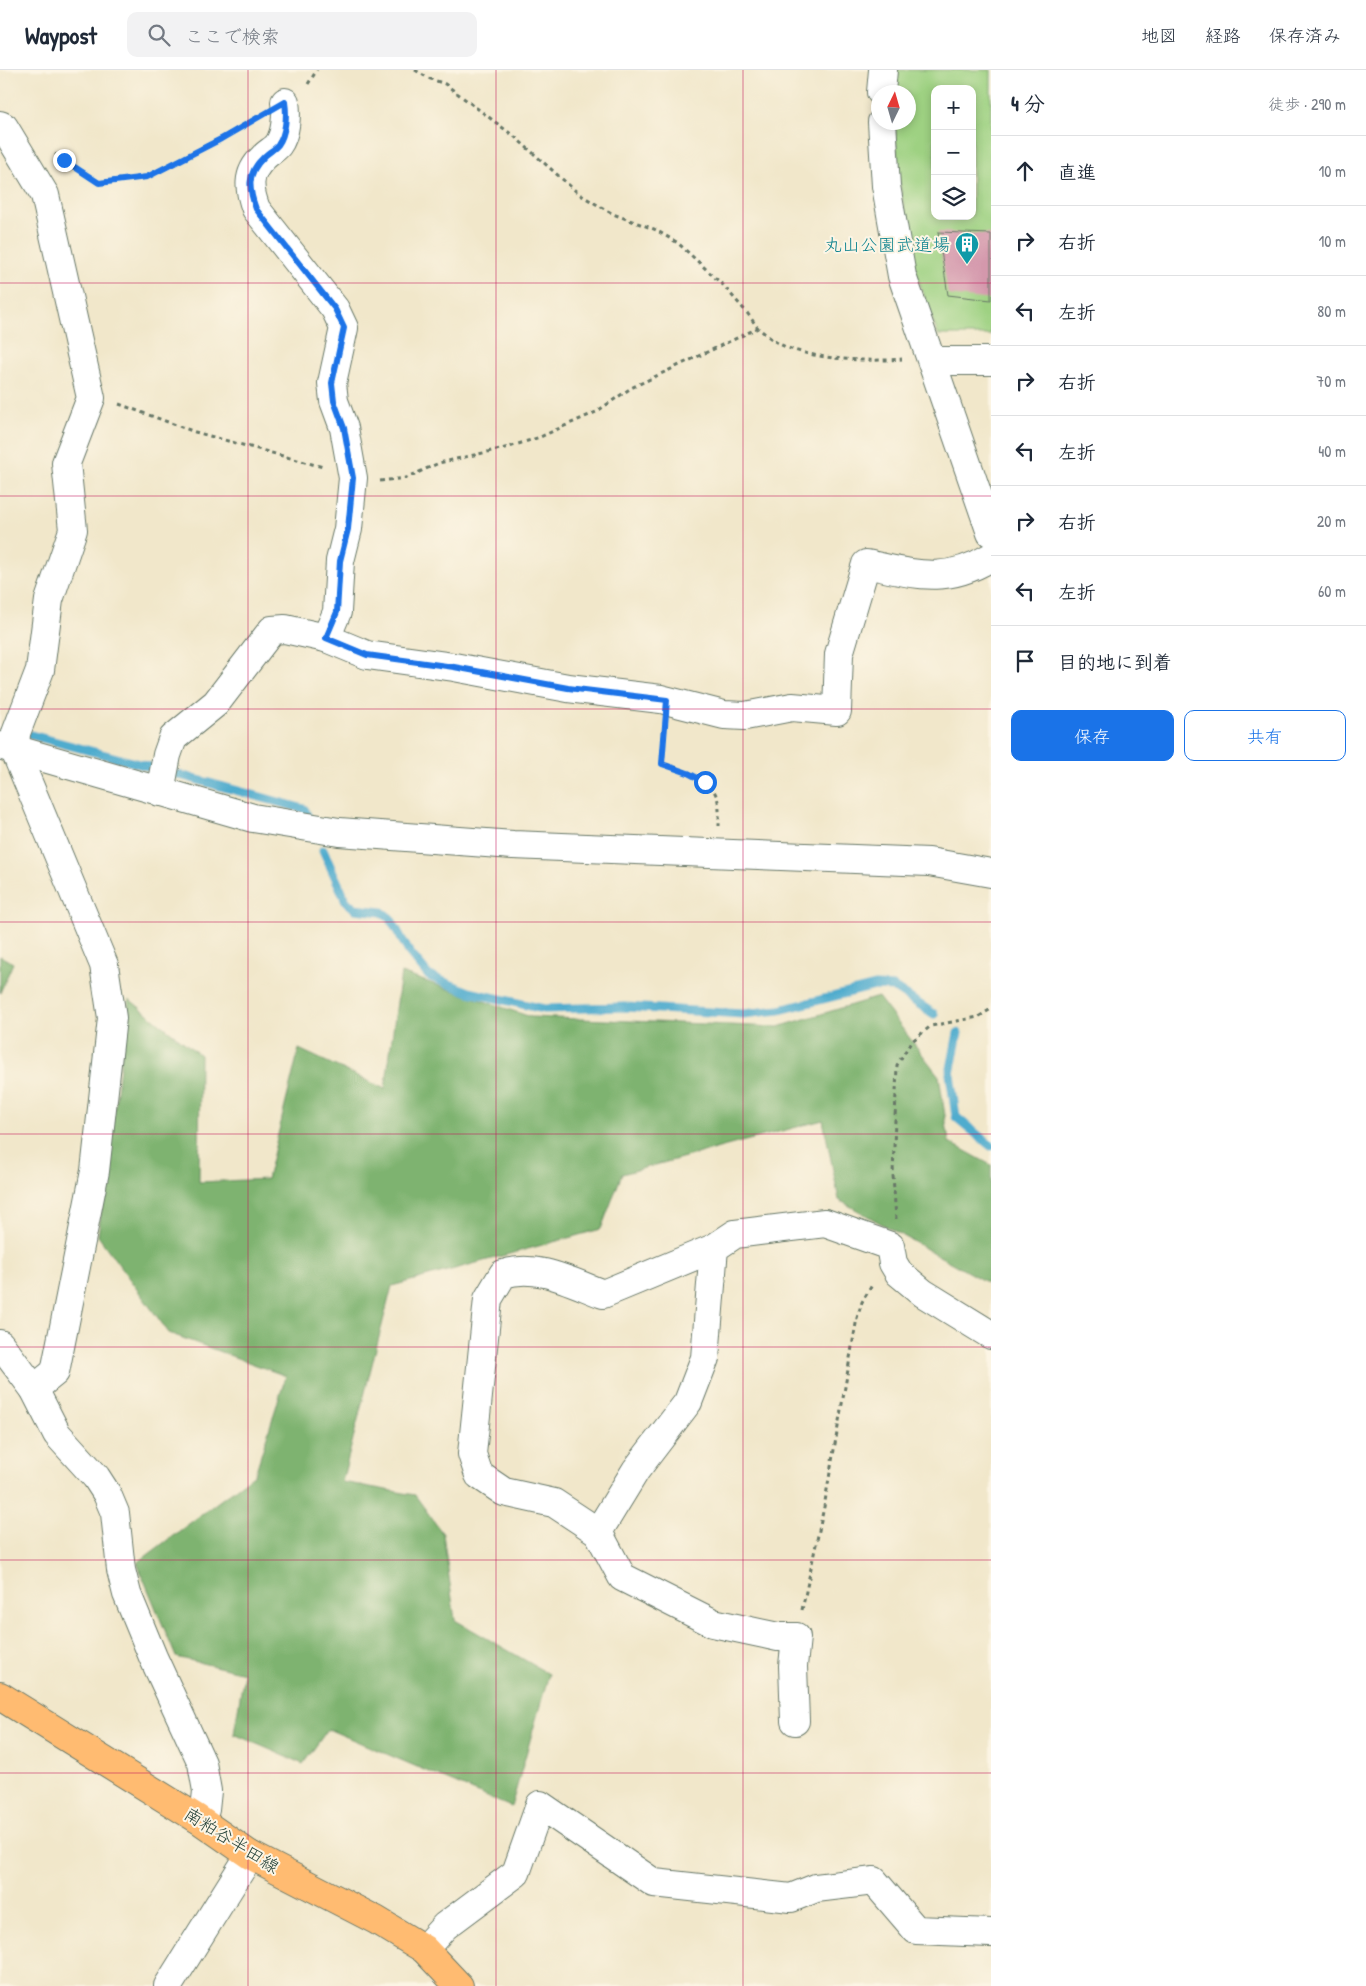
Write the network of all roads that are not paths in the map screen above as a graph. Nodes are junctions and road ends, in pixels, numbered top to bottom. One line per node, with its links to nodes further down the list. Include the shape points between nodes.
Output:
1 (883, 70): 2 (street)
2 (882, 85)
3 (285, 102): 10 (street, via 284,129 278,144 260,160 252,173 249,191 256,209 335,309 344,328 332,383 353,478 348,529 340,561 337,612)
4 (0, 125): 11 (street, via 45,195 91,398 66,463 73,530 49,600 40,670)
5 (882, 130): 6 (street, via 886,186 902,276)
6 (930, 356): 7 (street); 8 (street)
7 (991, 361)
8 (991, 533)
9 (991, 557): 10 (street, via 976,566 946,575 918,574 866,564 839,654 836,711 792,707 745,716 724,715 667,700 568,688 367,655)
10 (326, 638): 12 (street, via 285,629 272,630 216,703 173,738)
11 (7, 748): 12 (street); 17 (street, via 104,965 112,1018 95,1171 70,1306 56,1372)
12 (160, 792): 13 (street, via 253,818 338,832 514,845 929,862)
13 (991, 873)
14 (714, 1248): 15 (street, via 735,1234 825,1223 892,1254 899,1274 923,1293); 18 (street, via 705,1358 688,1402 636,1470); 18 (street, via 603,1294 548,1273 517,1270 503,1274 488,1299 472,1454 479,1475 504,1492 554,1503)
15 (991, 1335)
16 (0, 1344): 17 (street)
17 (34, 1388): 21 (street, via 56,1434 96,1477 115,1513 127,1594 202,1763 207,1791 205,1810)
18 (598, 1532): 20 (street, via 622,1577 714,1624 778,1637 796,1637 793,1666)
19 (0, 1696): 21 (main road, 南粕谷半田線)
20 (795, 1721)
21 (198, 1819): 22 (main road, 南粕谷半田線)
22 (250, 1855): 24 (main road, 南粕谷半田線, via 376,1920); 25 (street)
23 (991, 1933): 24 (street, via 916,1930 874,1881 816,1888 791,1898 654,1883 540,1805 516,1873 445,1926)
24 (424, 1949): 26 (main road, 南粕谷半田線)
25 (168, 1986)
26 (459, 1986)

